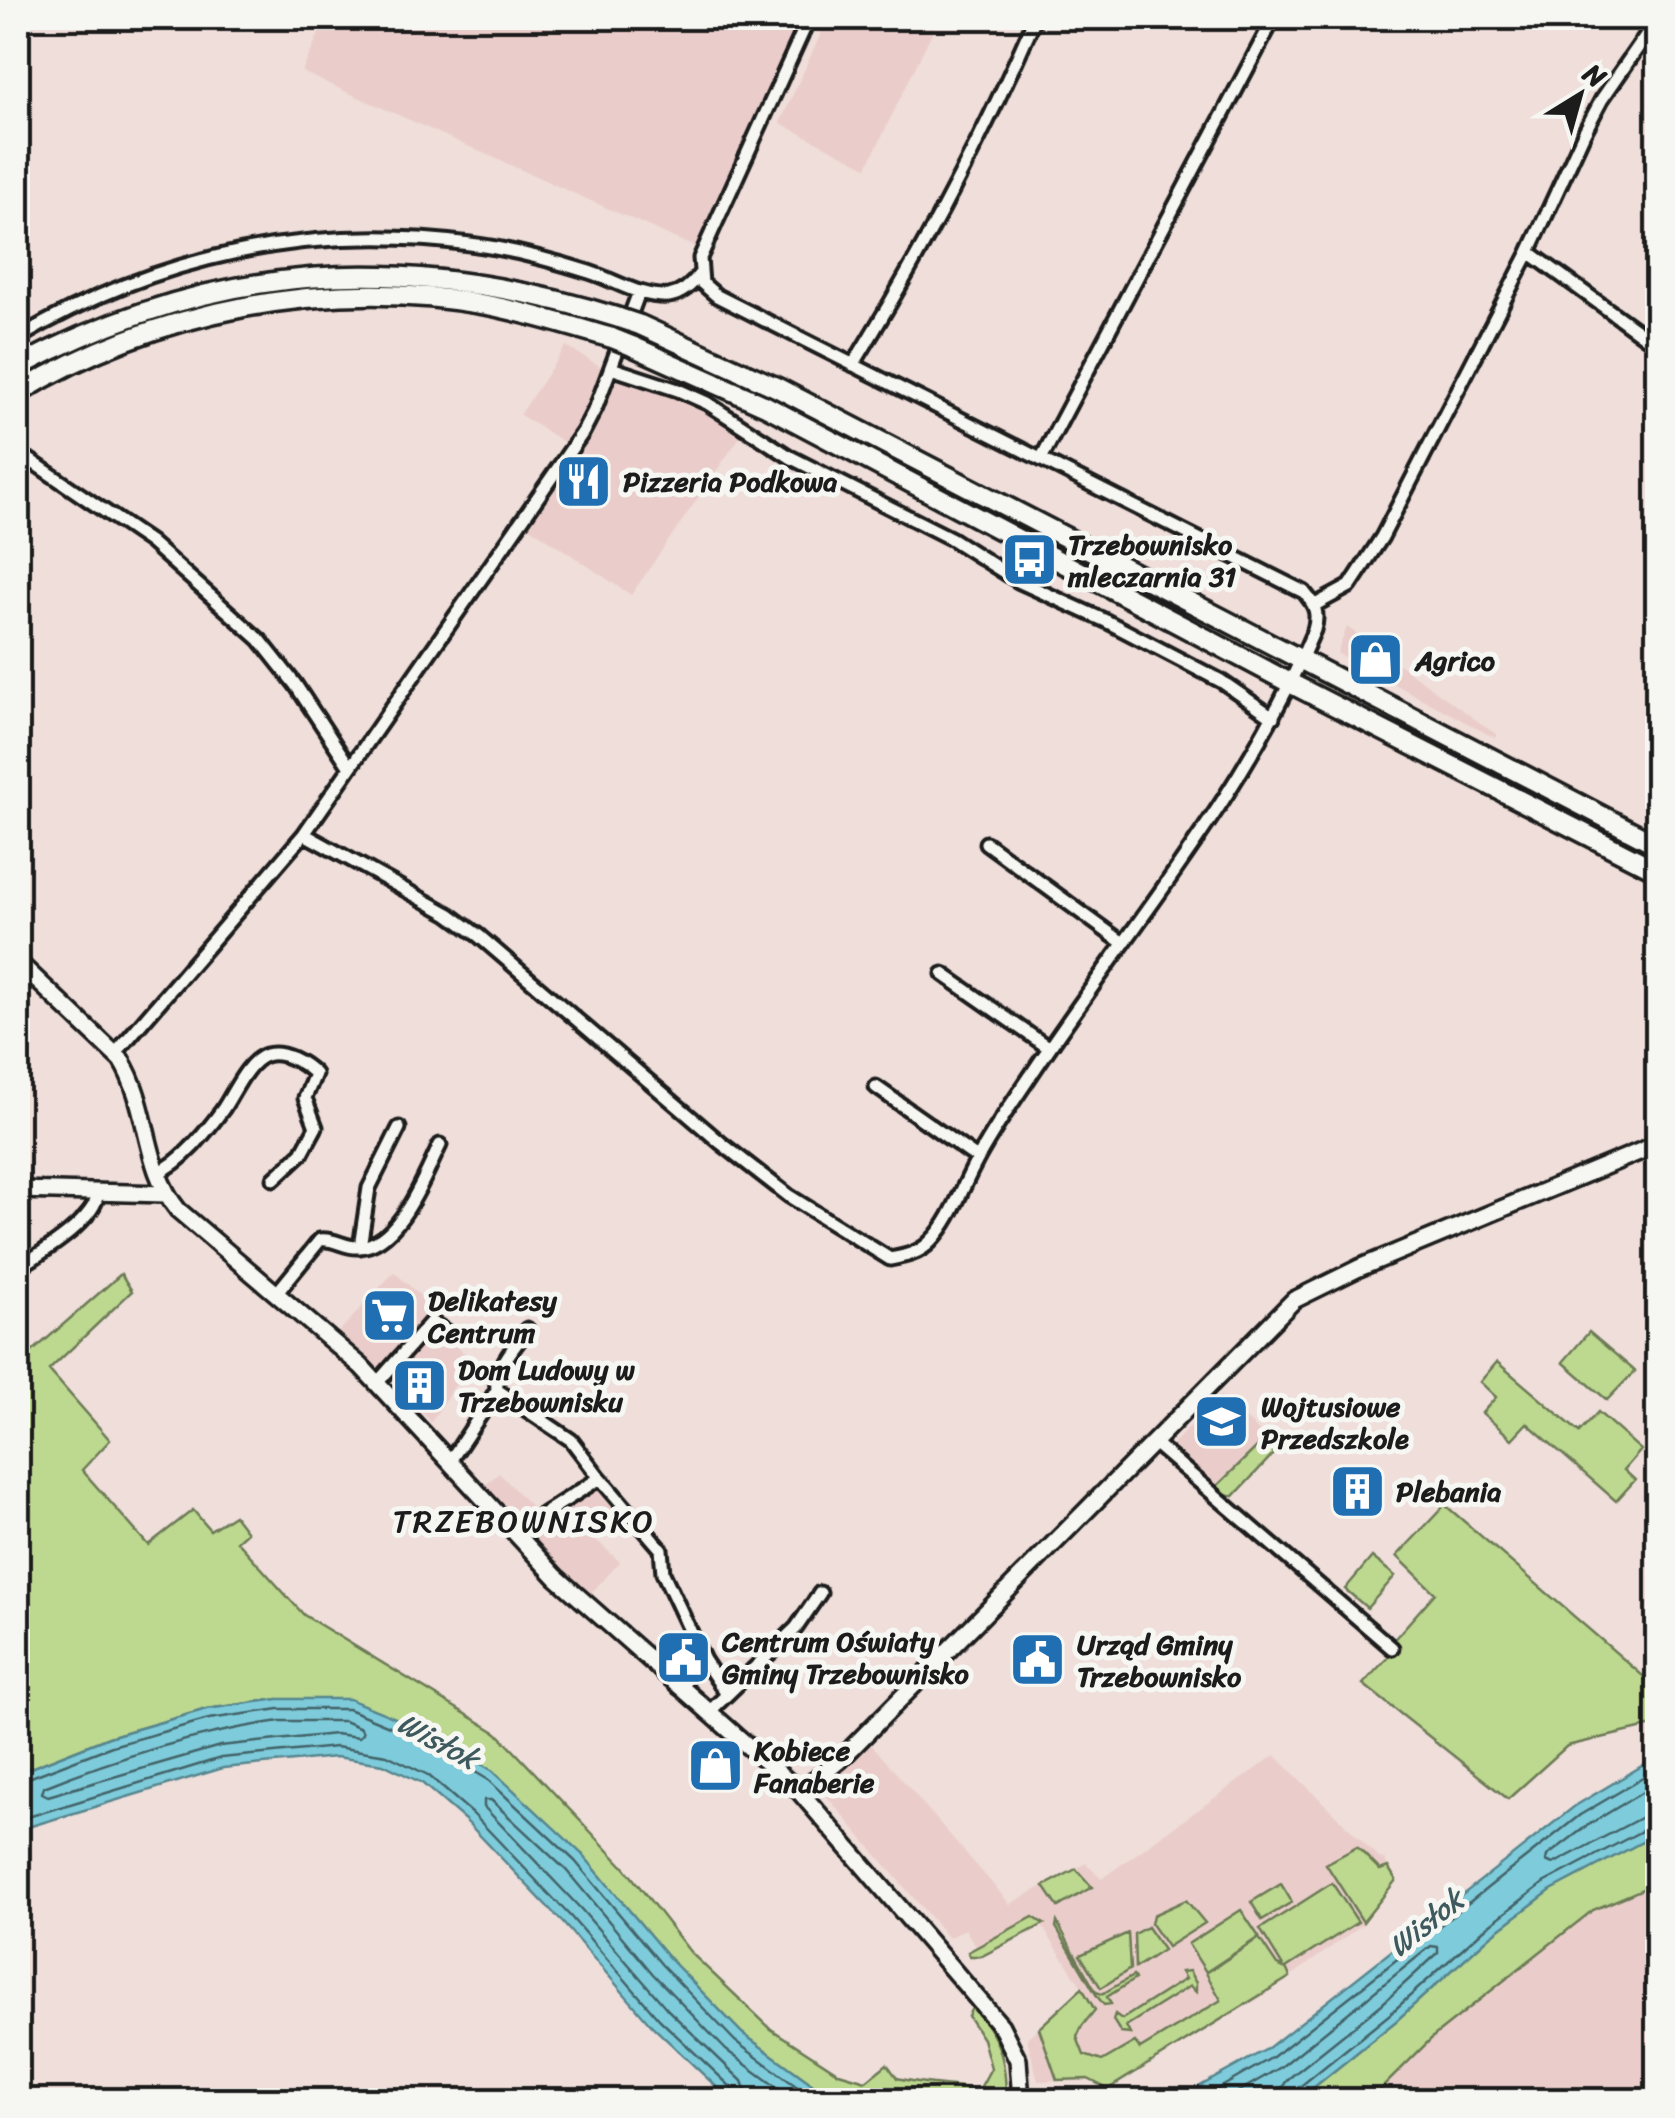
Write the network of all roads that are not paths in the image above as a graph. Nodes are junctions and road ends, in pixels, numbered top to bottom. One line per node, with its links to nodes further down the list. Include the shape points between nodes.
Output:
1 (808, 18): 6 (street, via 700,258)
2 (1035, 18): 10 (street, via 965,169)
3 (1274, 18): 15 (street)
4 (1658, 18): 5 (street, via 1602,99)
5 (1529, 252): 9 (street); 16 (street, via 1382,537 1350,586)
6 (699, 275): 7 (street, via 671,296); 10 (street, via 709,292)
7 (639, 292): 8 (street, via 489,246 422,238 312,240 171,267); 12 (street)
8 (18, 338)
9 (1658, 346)
10 (854, 365): 15 (street)
11 (18, 367): 17 (main road, bridge, via 161,305 307,277 464,280 560,299 640,326 778,388)
12 (611, 368): 19 (street, via 707,403 790,457 952,539 1018,581 1221,680); 20 (street, via 583,432)
13 (18, 393): 18 (main road, bridge, via 94,352 169,325 262,305 314,298 434,299 544,318 612,338 766,406)
14 (18, 452): 20 (street, via 150,542 260,640)
15 (1040, 459): 16 (street, via 1304,592)
16 (1315, 605): 17 (street, via 1317,618)
17 (1301, 661): 18 (street); 23 (main road)
18 (1290, 683): 19 (street); 24 (main road)
19 (1274, 717): 25 (street, via 1211,822)
20 (349, 766): 21 (street)
21 (304, 834): 29 (street); 34 (street, via 479,936 789,1196 890,1259 931,1242)
22 (986, 843): 25 (street)
23 (1658, 845)
24 (1658, 870)
25 (1123, 944): 28 (street)
26 (18, 962): 29 (street)
27 (943, 974): 28 (street)
28 (1049, 1048): 34 (street)
29 (116, 1054): 35 (street, via 131,1082)
30 (876, 1087): 34 (street)
31 (398, 1128): 40 (street, via 369,1188)
32 (1658, 1144): 47 (street, via 1308,1291)
33 (440, 1145): 40 (street, via 396,1225 384,1239)
34 (977, 1158)
35 (156, 1173): 36 (street, via 212,1124 258,1059 275,1054 316,1074 306,1098 316,1126 302,1153); 39 (street)
36 (274, 1179)
37 (18, 1190): 38 (street)
38 (98, 1193): 39 (street); 41 (street, via 93,1209)
39 (166, 1194): 42 (street)
40 (360, 1247): 42 (street, via 320,1240)
41 (18, 1268)
42 (276, 1294): 45 (street)
43 (527, 1330): 46 (street, via 503,1365)
44 (454, 1336): 45 (street, via 431,1322)
45 (378, 1382): 48 (street)
46 (498, 1390): 48 (street); 49 (street, via 572,1440)
47 (1153, 1442): 52 (street); 57 (street, via 840,1760)
48 (450, 1461): 50 (street)
49 (600, 1478): 50 (street); 53 (street, via 661,1549 663,1572)
50 (514, 1533): 54 (street)
51 (820, 1594): 55 (street, via 796,1628)
52 (1392, 1648)
53 (704, 1660): 54 (street); 55 (street)
54 (680, 1688): 56 (street)
55 (726, 1694): 56 (street)
56 (708, 1713): 57 (street)
57 (800, 1792): 58 (street, via 1001,2026 1018,2060)
58 (1021, 2100)

